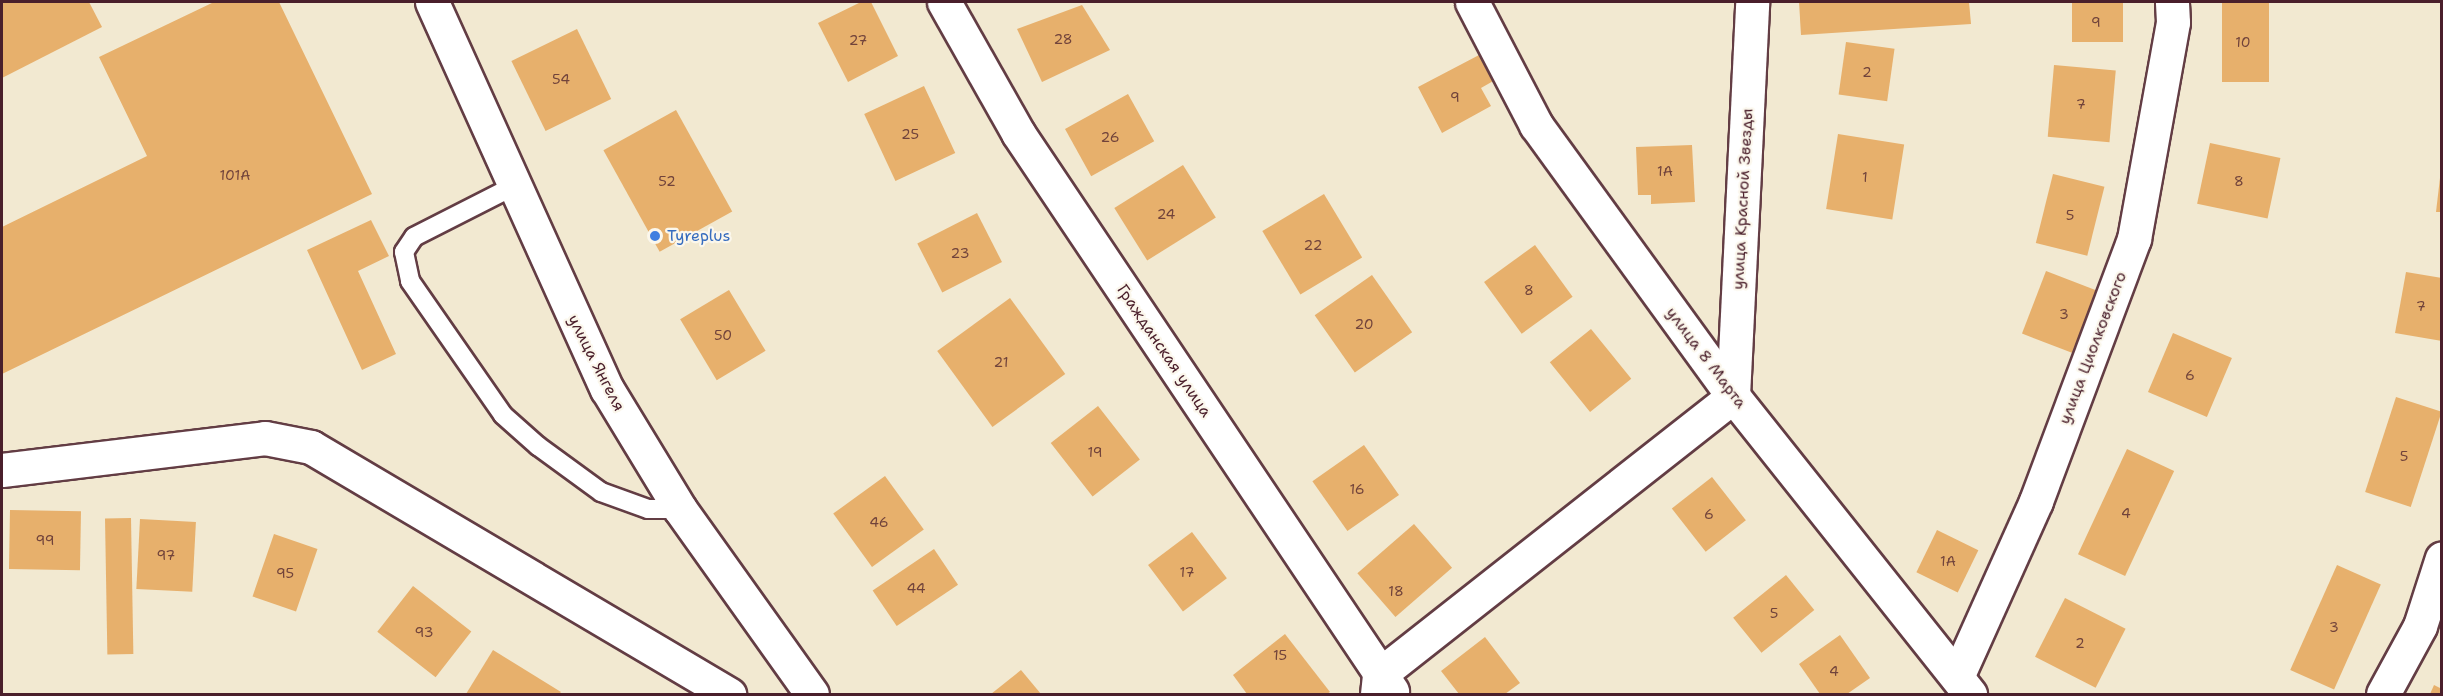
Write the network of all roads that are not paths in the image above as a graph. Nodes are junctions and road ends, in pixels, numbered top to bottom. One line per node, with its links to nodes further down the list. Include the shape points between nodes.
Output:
1 (432, 2): 6 (street, улица Янгеля)
2 (944, 2): 12 (street, Гражданская улица, via 1018,132)
3 (1472, 2): 7 (street, улица 8 Марта, via 1536,125)
4 (1752, 2): 7 (street, улица Красной Звезды)
5 (2172, 2): 11 (street, улица Циолковского, via 2173,22 2134,239)
6 (514, 186): 9 (street, улица Янгеля, via 607,389); 9 (lane, via 414,237 404,252 411,281 503,415 538,446 602,492 648,509)
7 (1733, 396): 11 (street, улица 8 Марта); 12 (street)
8 (2, 470): 13 (street, via 265,438 310,447)
9 (680, 509): 14 (street, улица Янгеля)
10 (2442, 558): 15 (street, via 2420,626)
11 (1964, 686)
12 (1384, 688)
13 (729, 694)
14 (812, 694)
15 (2383, 694)

